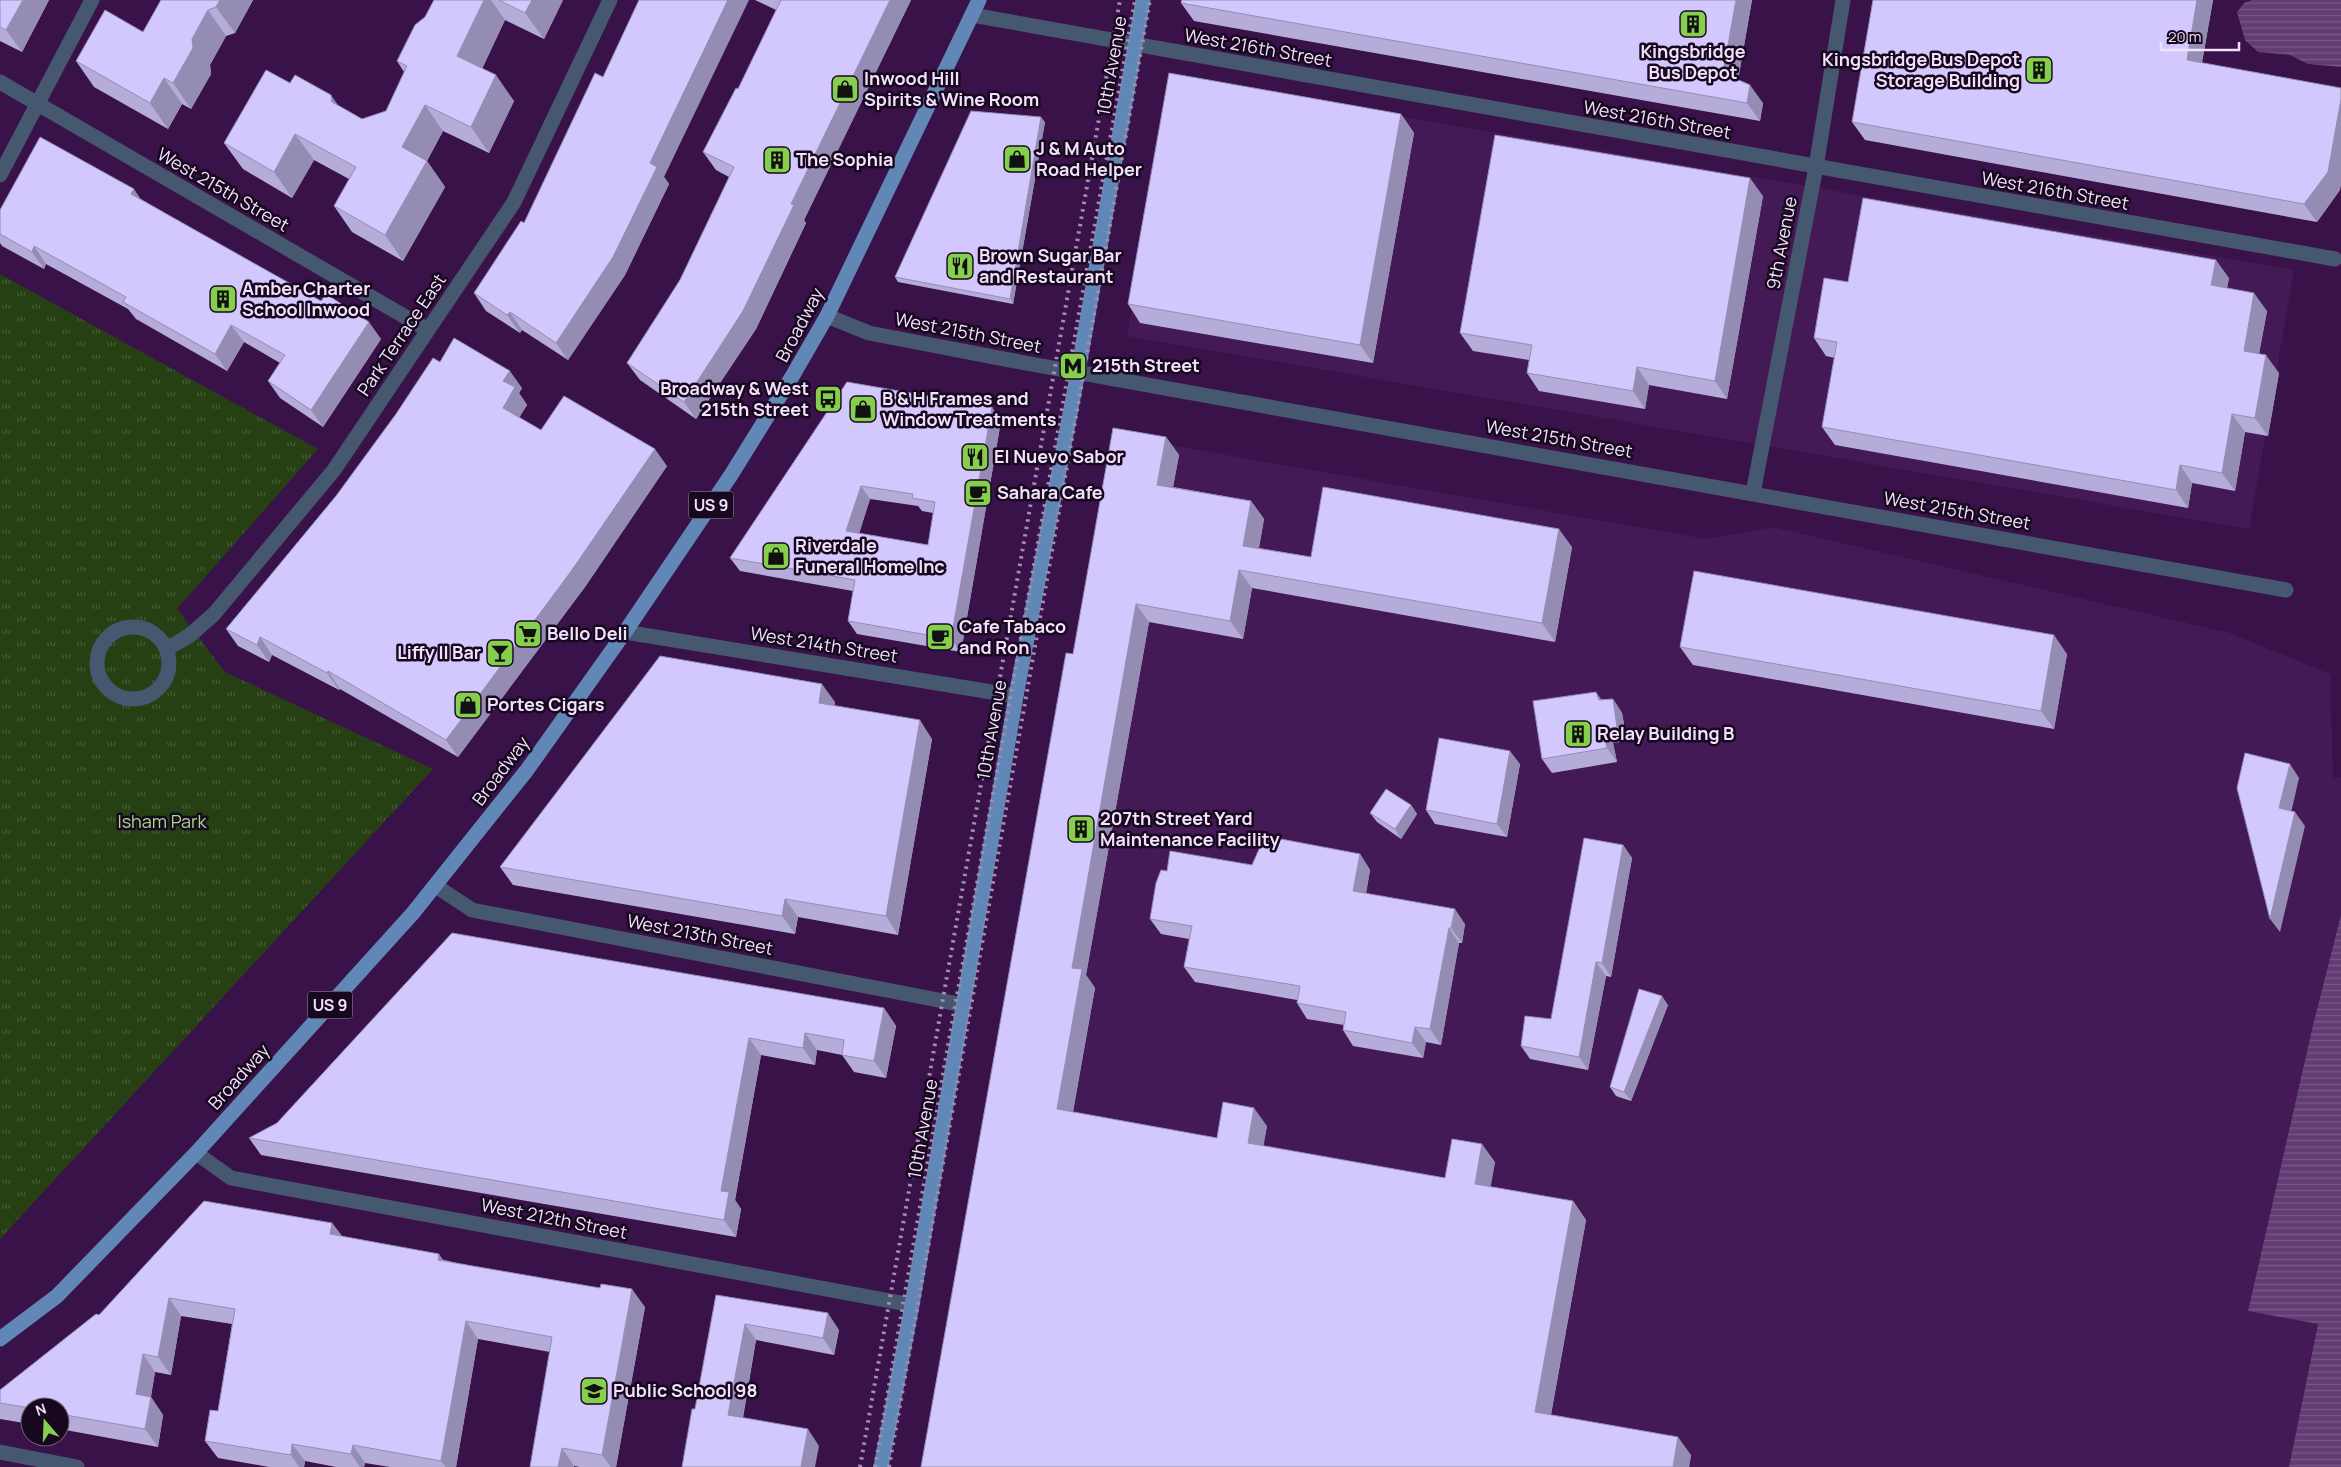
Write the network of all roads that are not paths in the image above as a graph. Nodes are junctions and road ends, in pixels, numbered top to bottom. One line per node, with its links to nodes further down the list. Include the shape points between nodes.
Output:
1 (92, 0): 9 (street)
2 (610, 0): 14 (street, Park Terrace East, via 514,202)
3 (979, 0): 6 (main road, Broadway / US 9)
4 (1143, 0): 7 (main road, 10th Avenue)
5 (1843, 0): 10 (street, 9th Avenue)
6 (972, 15): 7 (street, West 216th Street); 13 (main road, Broadway / US 9)
7 (1134, 45): 10 (street, West 216th Street); 15 (main road, 10th Avenue)
8 (0, 82): 9 (street, West 215th Street)
9 (38, 104): 11 (street); 14 (street, West 215th Street)
10 (1816, 167): 12 (street, West 216th Street); 16 (street, 9th Avenue)
11 (0, 175)
12 (2335, 259)
13 (827, 316): 15 (street, West 215th Street, via 869,332); 18 (main road, Broadway / US 9, via 731,475)
14 (428, 330): 19 (street, Park Terrace East, via 334,470 214,614 189,636)
15 (1078, 372): 16 (street, West 215th Street); 20 (main road, 10th Avenue)
16 (1753, 493): 17 (street, West 215th Street)
17 (2286, 590)
18 (626, 632): 20 (street, West 214th Street); 21 (main road, Broadway / US 9, via 527,770)
19 (166, 649): 19 (street, via 157,636 145,629 121,628 100,646 97,673 109,691 120,698 145,698 157,691 165,680 169,662)
20 (1016, 696): 22 (main road, 10th Avenue)
21 (436, 886): 22 (street, West 213th Street, via 472,910); 23 (main road, Broadway / US 9)
22 (964, 1005): 24 (main road, 10th Avenue)
23 (196, 1153): 24 (street, West 212th Street, via 231,1178); 25 (main road, Broadway / US 9, via 57,1296)
24 (912, 1305): 28 (main road, 10th Avenue)
25 (0, 1339)
26 (0, 1452): 27 (street)
27 (77, 1467)
28 (881, 1467)

